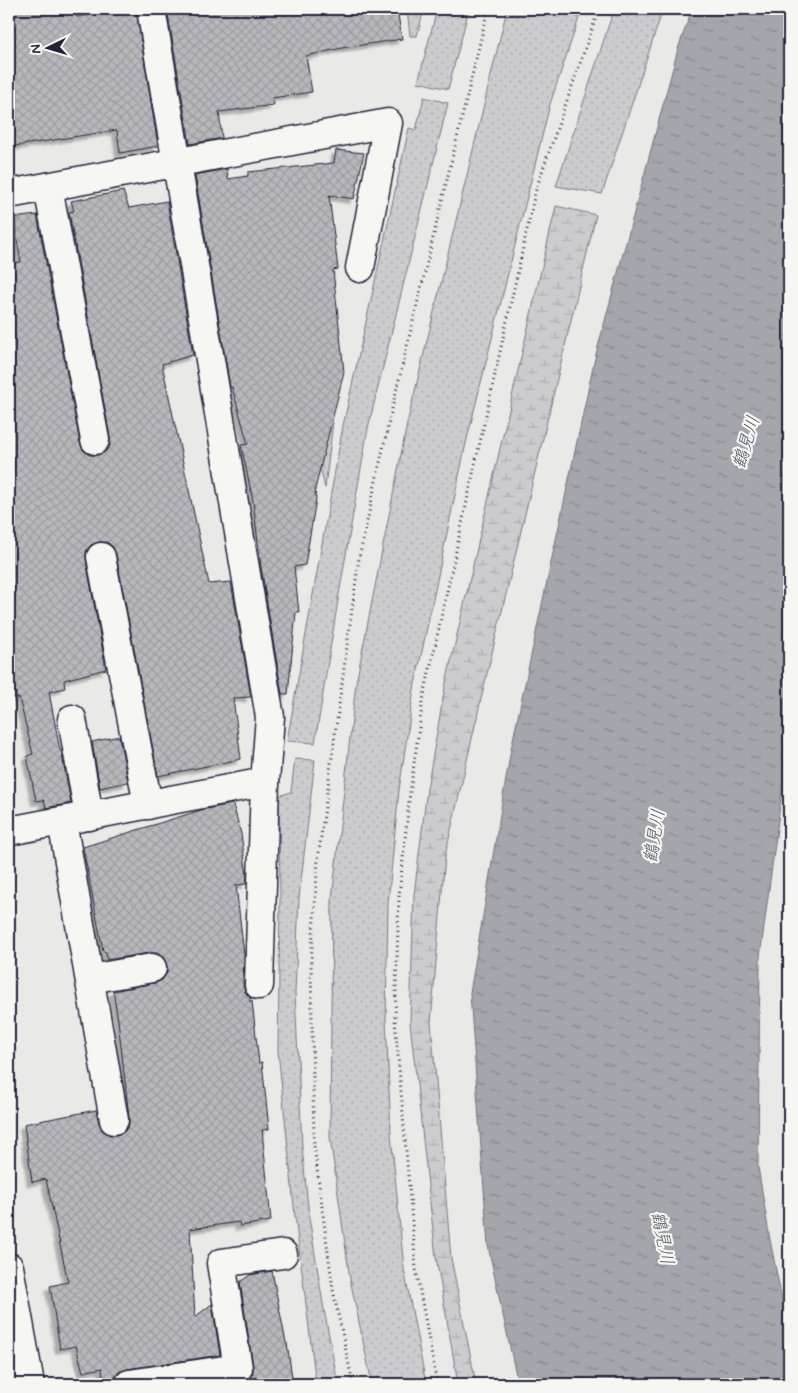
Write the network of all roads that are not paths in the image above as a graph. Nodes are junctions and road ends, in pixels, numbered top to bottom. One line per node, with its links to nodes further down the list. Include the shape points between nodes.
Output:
1 (151, 9): 2 (street)
2 (177, 163): 3 (street); 5 (street, via 388,123); 9 (street, via 270,717)
3 (48, 187): 4 (street); 6 (street)
4 (9, 194)
5 (360, 268)
6 (95, 440)
7 (101, 557): 10 (street)
8 (72, 718): 11 (street)
9 (265, 782): 10 (street); 16 (street)
10 (148, 805): 11 (street)
11 (90, 816): 12 (street)
12 (62, 821): 13 (street); 15 (street)
13 (9, 831)
14 (152, 968): 15 (street)
15 (90, 980): 17 (street)
16 (259, 985)
17 (114, 1120)
18 (282, 1254): 21 (street, via 221,1263 238,1368)
19 (9, 1267): 20 (street)
20 (30, 1384)
21 (129, 1384)

